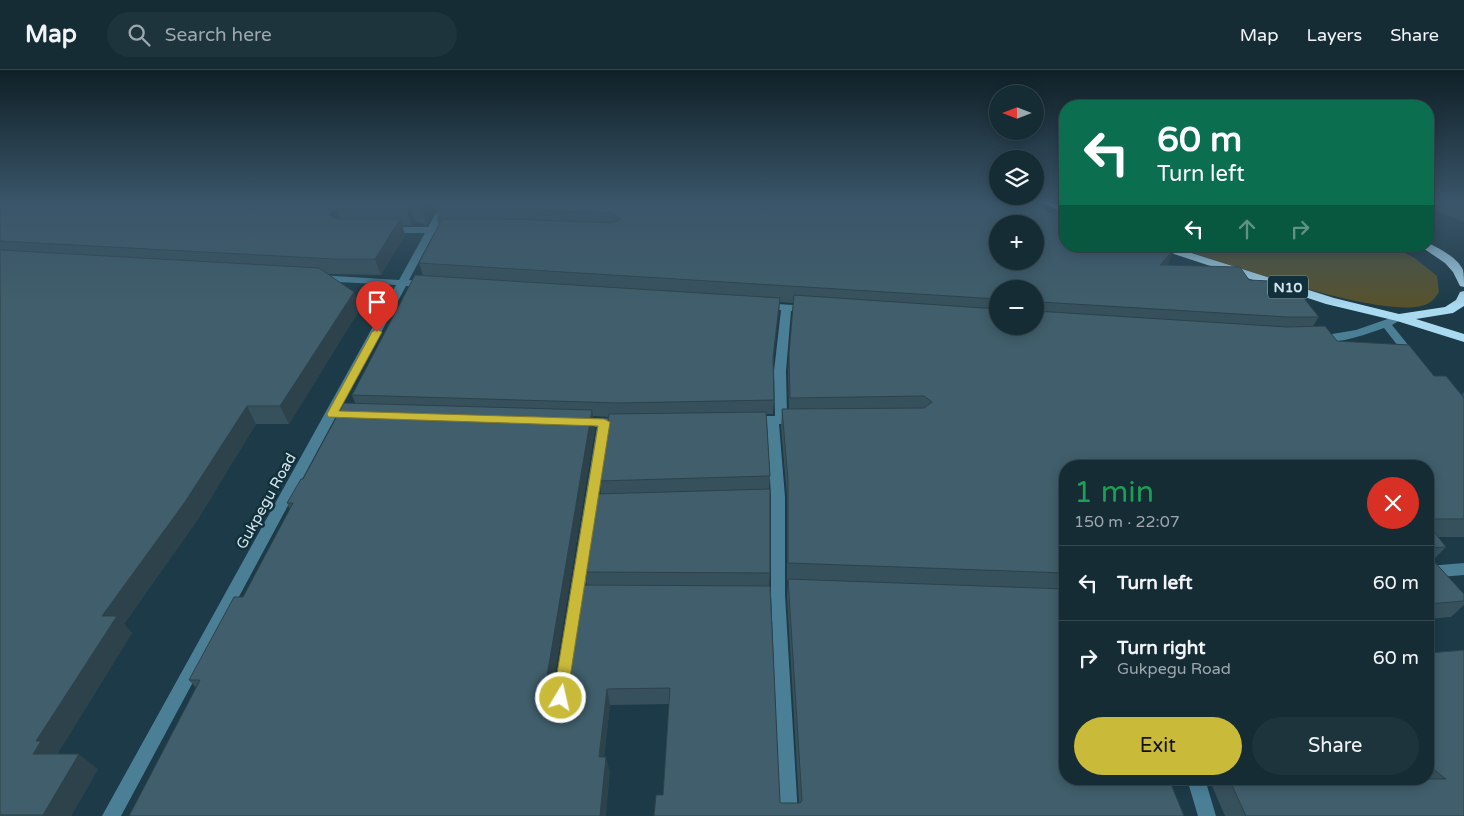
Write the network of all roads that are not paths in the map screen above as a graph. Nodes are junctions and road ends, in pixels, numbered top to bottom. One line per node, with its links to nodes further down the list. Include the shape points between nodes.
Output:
1 (429, 236): 7 (street, Gukpegu Road)
2 (1434, 250): 4 (highway)
3 (1183, 252): 14 (highway, N10, via 1330,301)
4 (1442, 254): 5 (highway); 8 (highway, via 1461,274)
5 (1464, 265)
6 (310, 278): 7 (street)
7 (404, 283): 9 (street); 31 (street, Gukpegu Road, via 337,414)
8 (1464, 284)
9 (433, 285)
10 (1464, 295): 14 (highway, via 1461,302 1449,310)
11 (751, 306): 12 (street)
12 (786, 308): 13 (street); 19 (street)
13 (823, 310)
14 (1398, 318): 15 (street); 16 (highway, N10)
15 (1386, 324): 17 (street, via 1347,337); 18 (street)
16 (1464, 338)
17 (1312, 339)
18 (1423, 371)
19 (777, 420): 20 (street); 22 (street); 27 (street, via 773,498)
20 (811, 420)
21 (565, 421): 23 (street)
22 (735, 421)
23 (604, 422): 24 (street); 29 (street, via 582,594)
24 (639, 422)
25 (1464, 568): 26 (street)
26 (1434, 571)
27 (781, 591): 28 (street); 32 (street)
28 (761, 595)
29 (558, 716)
30 (1198, 785): 33 (street)
31 (111, 816)
32 (789, 816)
33 (1207, 816)

